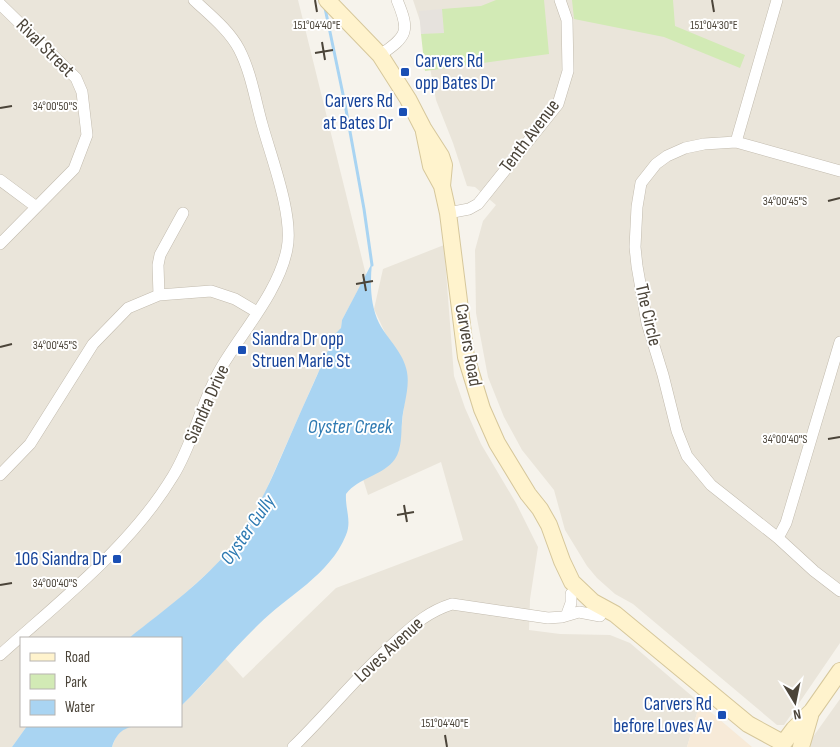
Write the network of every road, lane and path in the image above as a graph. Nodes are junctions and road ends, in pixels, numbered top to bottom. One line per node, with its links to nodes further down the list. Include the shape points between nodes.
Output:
1 (194, 0): 16 (street, Siandra Drive, via 234,41 244,60 286,210 288,238 284,263)
2 (327, 0): 7 (street, Carvers Road)
3 (397, 0): 7 (street, via 405,25 404,35)
4 (560, 0): 13 (street, Tenth Avenue, via 567,20 568,71 558,104 478,204)
5 (777, 0): 8 (street)
6 (0, 4): 11 (street, Rival Street, via 76,78 82,92 87,135 74,169)
7 (380, 55): 13 (street, Carvers Road, via 441,156 444,165 442,186)
8 (736, 142): 9 (street, The Circle); 20 (street, The Circle, via 685,148 656,164 640,183 635,247 637,266 647,323 687,456 711,485)
9 (840, 171)
10 (0, 180): 11 (street)
11 (35, 206): 14 (street, Rival Street)
12 (184, 213): 15 (street, via 160,255)
13 (448, 213): 19 (street, Carvers Road, via 470,372 489,426)
14 (0, 244)
15 (159, 295): 16 (street, via 211,291 235,299); 18 (street, via 128,308 93,344 30,444)
16 (257, 312): 27 (street, Siandra Drive, via 220,369 183,458 164,490 98,567)
17 (840, 342): 20 (street, via 786,522)
18 (0, 475)
19 (528, 494): 22 (street, Carvers Road, via 557,571); 25 (street, Carvers Road, via 549,525 572,582 593,602 615,614)
20 (778, 538): 21 (street, The Circle)
21 (840, 591)
22 (570, 594): 23 (street); 24 (street, Carvers Road)
23 (567, 614): 24 (street, Loves Avenue, via 579,612); 31 (street, Loves Avenue, via 548,618 452,604 438,609 423,617 387,649)
24 (600, 616): 25 (street, Carvers Road)
25 (626, 625): 30 (street, Carvers Road, via 748,724)
26 (20, 637): 28 (street, Siandra Drive)
27 (20, 637)
28 (0, 655)
29 (840, 671): 30 (street)
30 (784, 745)
31 (293, 747)

